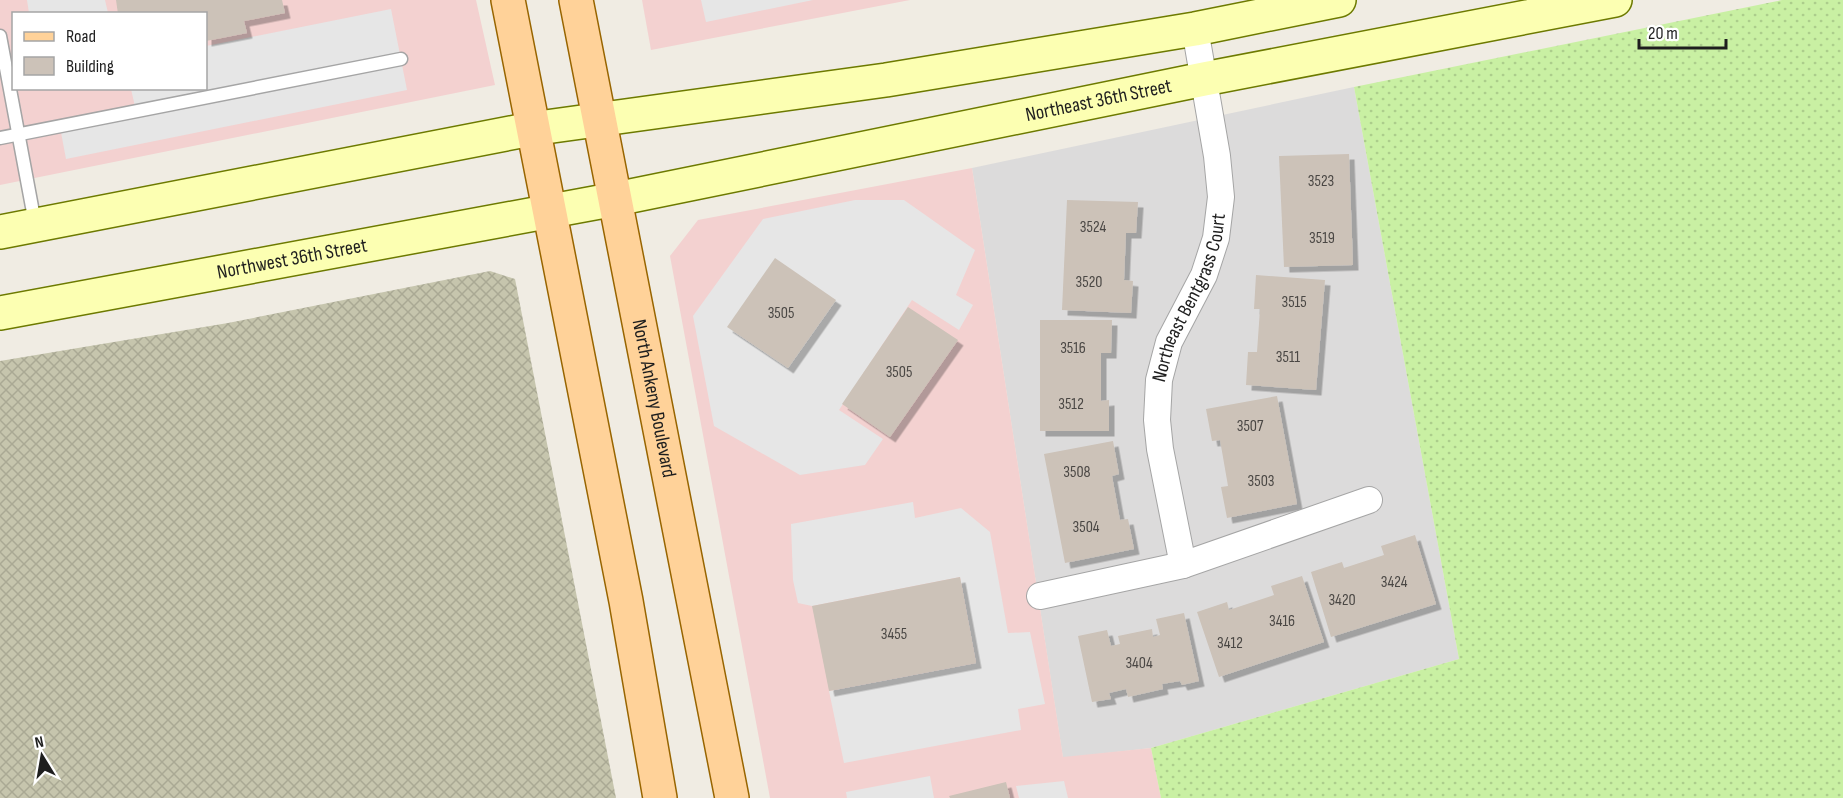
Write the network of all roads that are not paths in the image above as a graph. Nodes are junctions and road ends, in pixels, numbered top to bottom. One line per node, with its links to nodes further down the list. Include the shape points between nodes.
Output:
1 (508, 0): 10 (main road)
2 (576, 0): 9 (main road, North Ankeny Boulevard)
3 (1339, 0): 5 (main road)
4 (1615, 0): 8 (main road, Northeast 36th Street)
5 (1195, 29): 8 (street, Northeast Bentgrass Court); 9 (main road, via 886,80)
6 (0, 36): 11 (lane)
7 (401, 59): 11 (lane)
8 (1204, 79): 13 (main road, Northeast 36th Street); 20 (street, Northeast Bentgrass Court, via 1221,197 1216,238 1204,275 1169,342 1159,380 1157,420)
9 (601, 119): 10 (main road); 13 (main road, North Ankeny Boulevard)
10 (531, 129): 15 (main road); 16 (main road)
11 (18, 135): 12 (lane); 16 (lane)
12 (0, 138)
13 (616, 199): 14 (main road, Northeast 36th Street); 23 (main road, North Ankeny Boulevard)
14 (583, 204): 15 (main road, Northwest 36th Street)
15 (549, 211): 18 (main road, Northwest 36th Street); 22 (main road, via 626,601)
16 (35, 224): 17 (main road)
17 (0, 232)
18 (0, 313)
19 (1369, 500): 20 (street)
20 (1183, 565): 21 (street)
21 (1041, 596)
22 (660, 798)
23 (732, 798)

